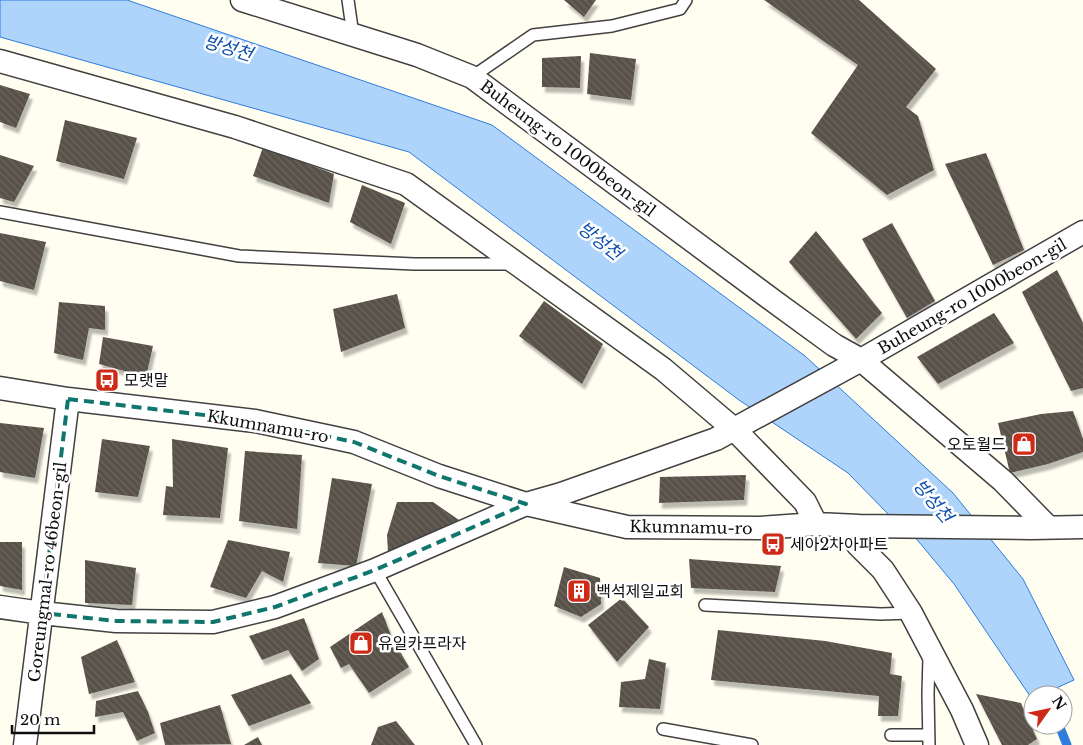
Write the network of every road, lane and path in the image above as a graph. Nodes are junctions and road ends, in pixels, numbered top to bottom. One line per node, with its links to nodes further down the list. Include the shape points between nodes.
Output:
1 (242, 0): 4 (street, Buheung-ro 1000beon-gil)
2 (348, 0): 4 (lane)
3 (686, 0): 6 (lane, via 680,9 612,26 533,35)
4 (353, 35): 6 (street, Buheung-ro 1000beon-gil)
5 (0, 61): 9 (street, via 235,127 406,184)
6 (472, 76): 10 (street, Buheung-ro 1000beon-gil, via 774,302)
7 (0, 212): 9 (lane, via 239,256 414,264)
8 (1083, 232): 10 (street, Buheung-ro 1000beon-gil)
9 (516, 264): 13 (street, via 663,369)
10 (861, 360): 13 (street, Buheung-ro 1000beon-gil); 18 (street, via 1003,481)
11 (0, 388): 12 (street, Kkumnamu-ro)
12 (68, 399): 14 (street, Kkumnamu-ro, via 255,421 354,442 439,476); 22 (street, Goreungmal-ro 46beon-gil)
13 (735, 430): 14 (street); 15 (street, via 805,502)
14 (526, 504): 15 (street, Kkumnamu-ro, via 626,527 760,528); 19 (street)
15 (816, 524): 16 (street, Kkumnamu-ro)
16 (853, 526): 18 (street, Kkumnamu-ro); 23 (street, via 858,545 883,570)
17 (1083, 527): 18 (street)
18 (1039, 528)
19 (375, 570): 22 (street, via 275,607 213,622 116,621); 29 (lane)
20 (704, 604): 23 (lane)
21 (0, 607): 22 (street)
22 (42, 613): 28 (street, Goreungmal-ro 46beon-gil)
23 (911, 613): 24 (street)
24 (930, 647): 27 (lane); 31 (street)
25 (663, 730): 30 (lane)
26 (891, 735): 27 (lane)
27 (929, 740)
28 (25, 745)
29 (476, 745)
30 (752, 745)
31 (977, 745)

